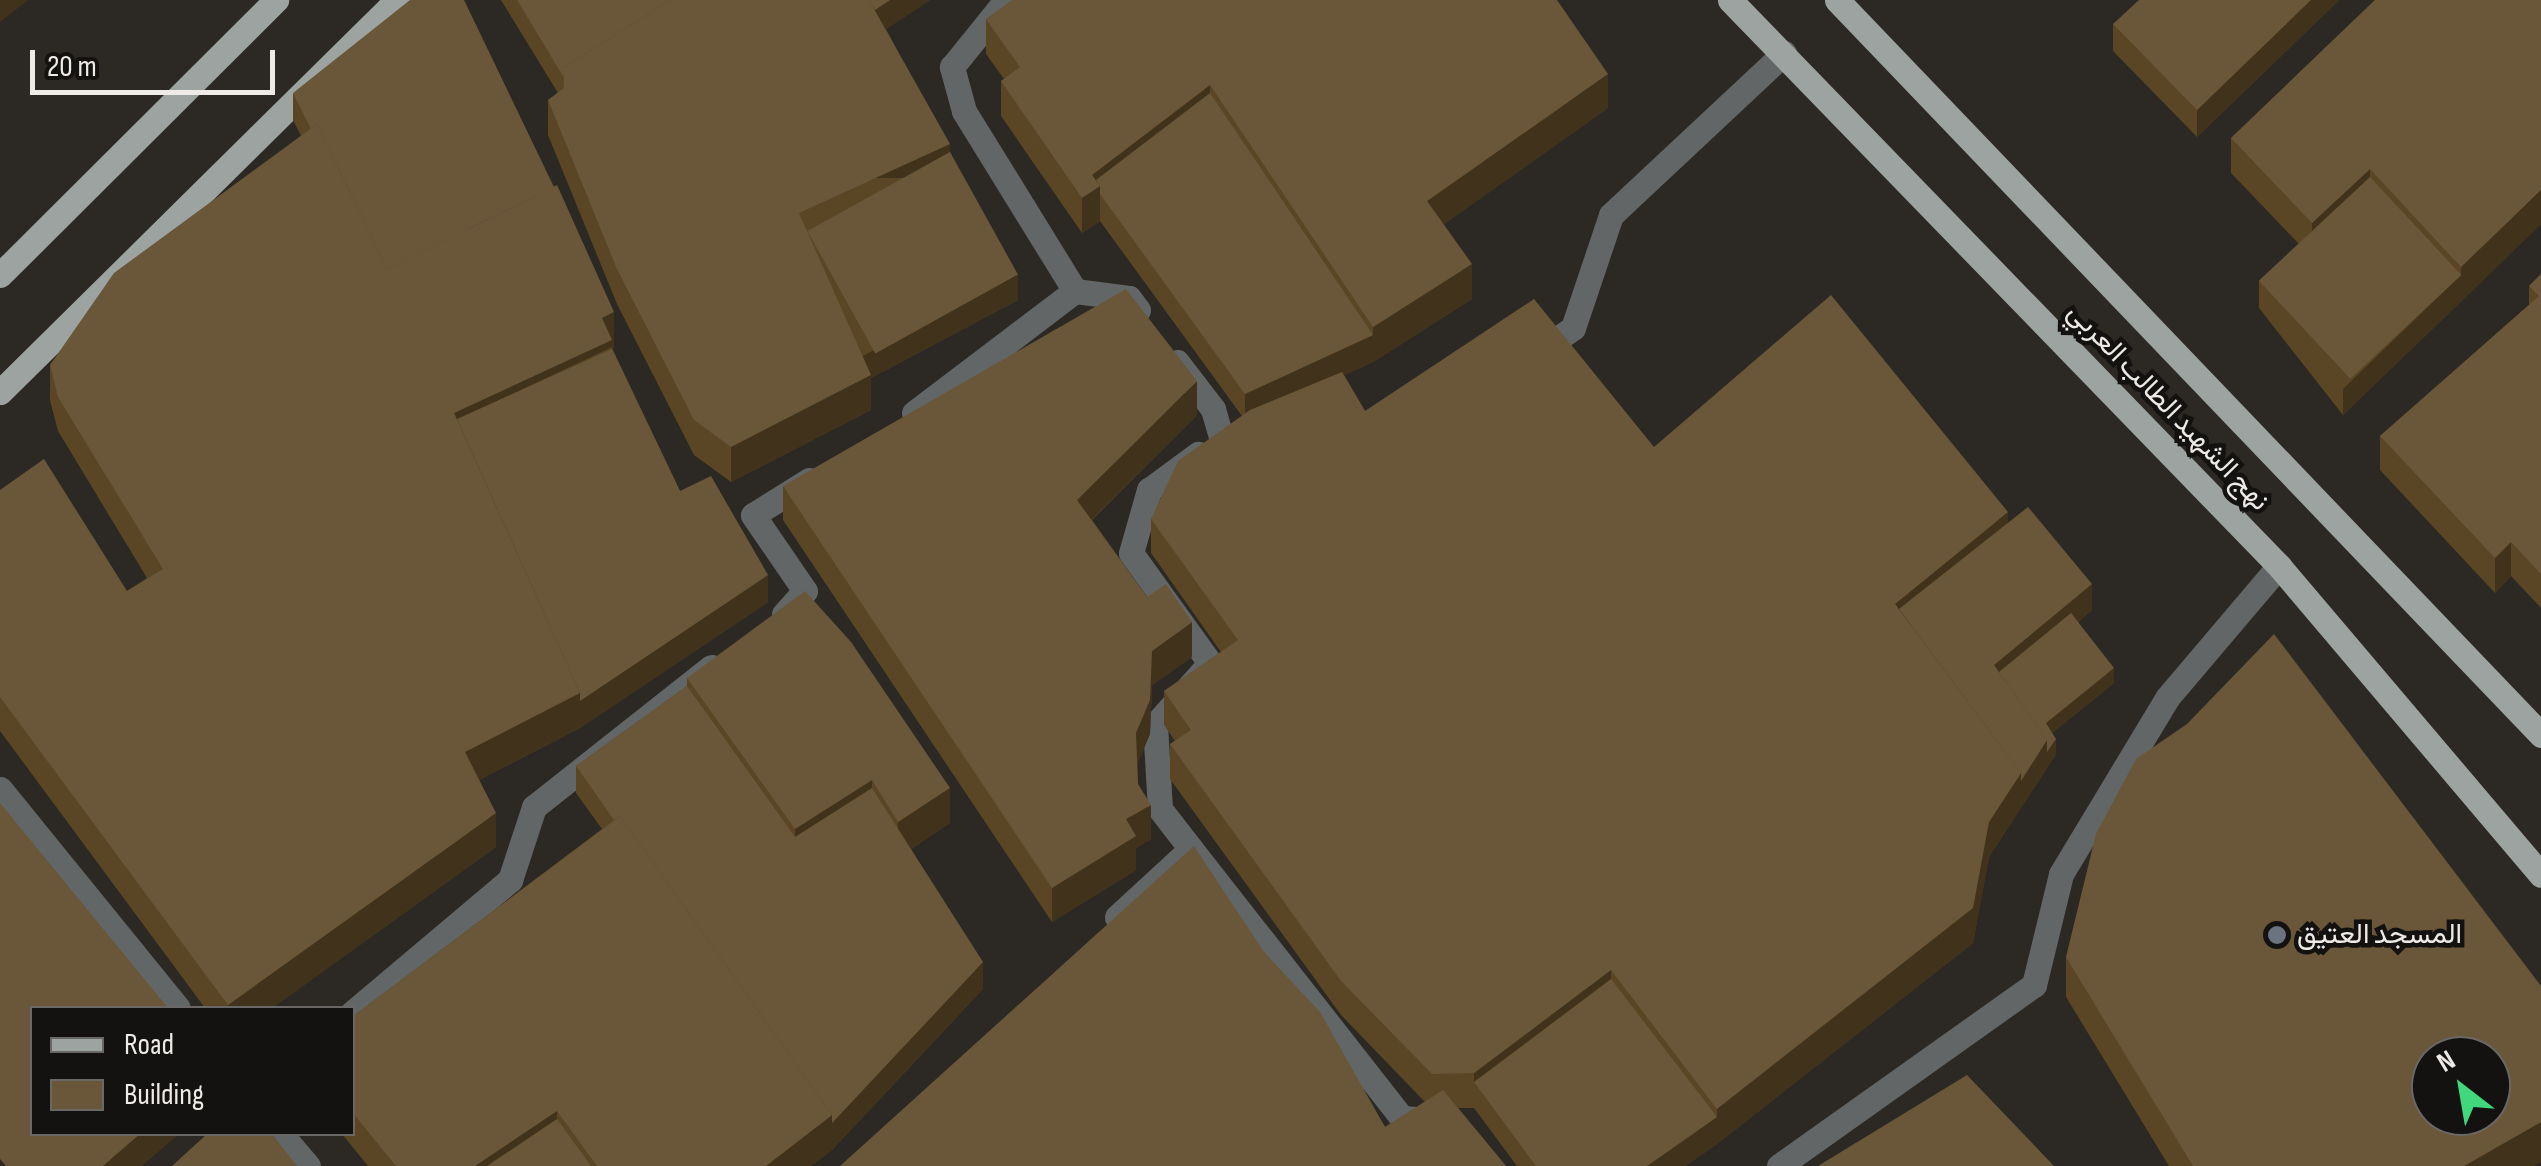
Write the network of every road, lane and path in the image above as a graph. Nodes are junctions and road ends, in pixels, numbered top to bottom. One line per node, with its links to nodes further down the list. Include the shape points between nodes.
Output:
1 (276, 0): 7 (main road)
2 (397, 0): 10 (main road)
3 (1006, 0): 8 (street, via 952,66 964,111)
4 (1730, 0): 6 (main road, نهج الشهيد الطالب العربي)
5 (1837, 0): 18 (main road, نهج الشهيد الطالب العربي)
6 (1784, 53): 9 (street, via 1611,215 1573,328); 15 (main road, نهج الشهيد الطالب العربي)
7 (0, 275)
8 (1074, 291): 11 (street); 13 (street, via 1129,298 1213,409)
9 (1508, 370)
10 (0, 392)
11 (896, 424)
12 (1258, 430): 13 (street)
13 (1221, 437): 20 (street, via 1149,490 1131,553 1210,663 1155,725 1160,808)
14 (834, 464): 16 (street, via 752,515 805,591)
15 (2280, 566): 21 (main road, نهج الشهيد الطالب العربي); 28 (street, via 2167,698 2061,874 2034,985)
16 (768, 626)
17 (737, 648): 24 (street, via 534,807 510,880)
18 (2541, 736)
19 (0, 789): 23 (street)
20 (1191, 848): 22 (street); 25 (street, via 1402,1118)
21 (2541, 876)
22 (1091, 941)
23 (176, 1006)
24 (355, 1010)
25 (1460, 1121)
26 (282, 1136): 27 (street)
27 (308, 1166)
28 (1779, 1166)

